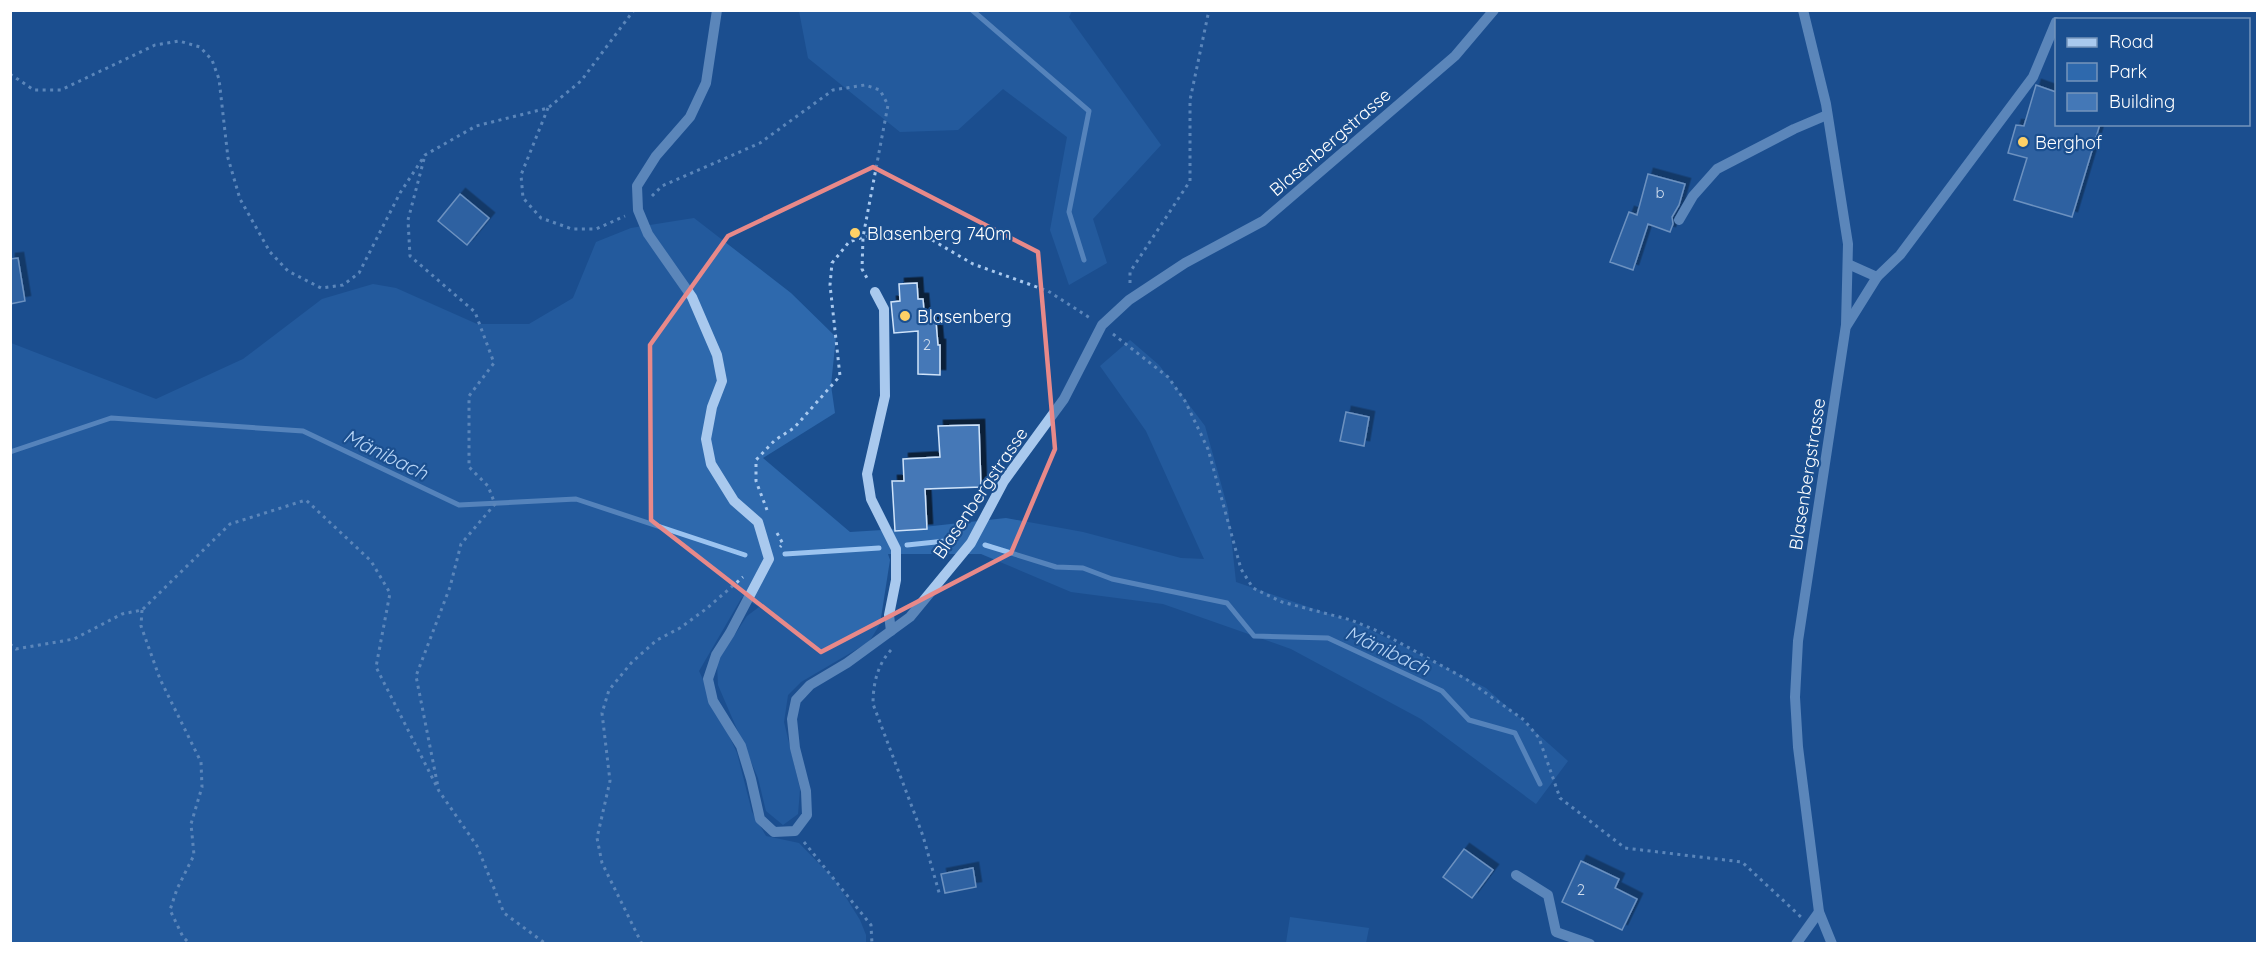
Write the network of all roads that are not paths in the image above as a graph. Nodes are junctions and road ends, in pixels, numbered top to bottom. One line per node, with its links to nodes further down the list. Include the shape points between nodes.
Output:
1 (717, 10): 11 (street, Blasenbergstrasse, via 705,83 690,117 656,156 637,186 638,210 654,243 692,297 717,355 722,381 706,439 711,464 734,501 758,522 769,559 716,655 708,679 713,700 741,746 760,819 774,832 795,831 807,815 792,719 796,700 810,685)
2 (1494, 10): 11 (street, Blasenbergstrasse, via 1455,56 1263,221 1185,263 1129,300 1102,326 1065,399 1004,481 971,543 910,617)
3 (1803, 10): 5 (street, Blasenbergstrasse)
4 (2055, 26): 8 (street, via 2033,77 1900,255)
5 (1827, 115): 6 (street, via 1717,169 1693,196); 7 (street, Blasenbergstrasse)
6 (1679, 220)
7 (1848, 264): 8 (street); 10 (street, Blasenbergstrasse)
8 (1877, 277): 10 (street)
9 (875, 292): 11 (street, via 884,309 885,396 867,474 871,499 896,549)
10 (1846, 325): 13 (street, Blasenbergstrasse, via 1798,641 1795,697)
11 (891, 631)
12 (1516, 875): 14 (street, via 1548,895 1556,932)
13 (1819, 912): 15 (street); 16 (street, Blasenbergstrasse)
14 (1590, 944)
15 (1796, 944)
16 (1832, 944)

